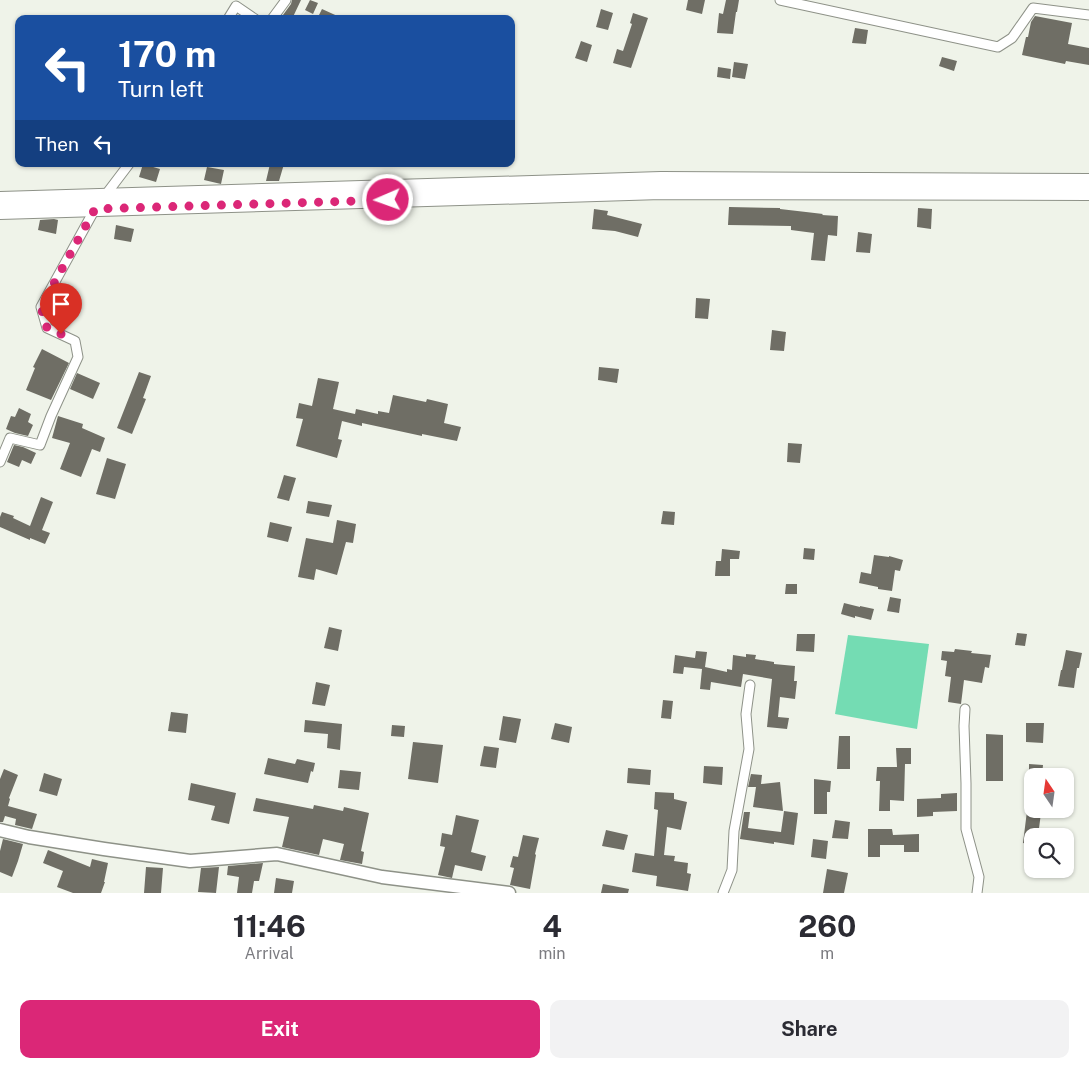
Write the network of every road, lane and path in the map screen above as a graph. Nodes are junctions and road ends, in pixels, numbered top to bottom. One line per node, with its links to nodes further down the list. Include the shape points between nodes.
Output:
1 (286, 0): 5 (street)
2 (780, 0): 6 (street, via 998,47 1012,38 1033,8)
3 (230, 15): 4 (street, via 236,6)
4 (249, 15)
5 (275, 15)
6 (1089, 15)
7 (127, 167): 10 (street)
8 (1089, 181): 10 (main road, via 661,179)
9 (1089, 193): 12 (main road, via 661,192)
10 (105, 196): 11 (main road); 12 (street)
11 (0, 199)
12 (95, 209): 13 (main road); 14 (street, via 41,307 47,328 75,340 78,357 40,445 10,438)
13 (0, 212)
14 (0, 462)
15 (750, 685): 19 (street, via 746,714 749,749 734,831 732,870)
16 (965, 709): 20 (street, via 966,829 979,876)
17 (0, 830): 18 (street, via 94,848 190,861 277,854 382,876)
18 (509, 893)
19 (723, 893)
20 (977, 893)

